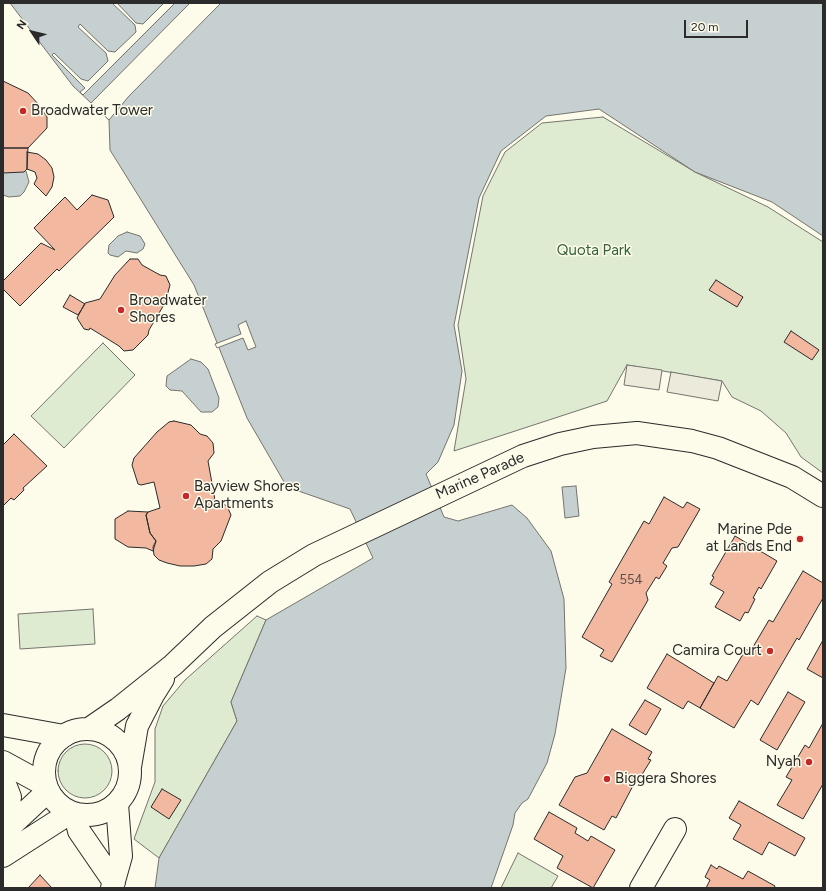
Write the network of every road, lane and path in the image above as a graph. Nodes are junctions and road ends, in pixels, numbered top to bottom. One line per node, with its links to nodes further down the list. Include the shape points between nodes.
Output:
1 (823, 496): 2 (main road, Marine Parade, via 792,476 692,441 637,433 593,437 560,444 523,456 314,555 270,582 213,627)
2 (173, 665): 4 (main road, Marine Parade); 7 (main road, Marine Parade, via 137,726)
3 (3, 725): 5 (main road)
4 (89, 729): 5 (main road, via 76,730); 7 (main road, via 103,732 115,739 125,752)
5 (64, 736): 9 (main road, via 52,747 45,762)
6 (3, 762): 9 (main road)
7 (130, 768): 10 (main road, via 127,788)
8 (3, 779): 13 (main road, via 10,797)
9 (46, 788): 11 (main road, via 56,803); 13 (main road)
10 (116, 804): 11 (main road, via 97,814); 15 (main road, via 121,856)
11 (73, 813): 14 (main road); 15 (main road, via 79,831)
12 (675, 829): 16 (main road)
13 (4, 832)
14 (3, 856)
15 (113, 885)
16 (641, 888)

